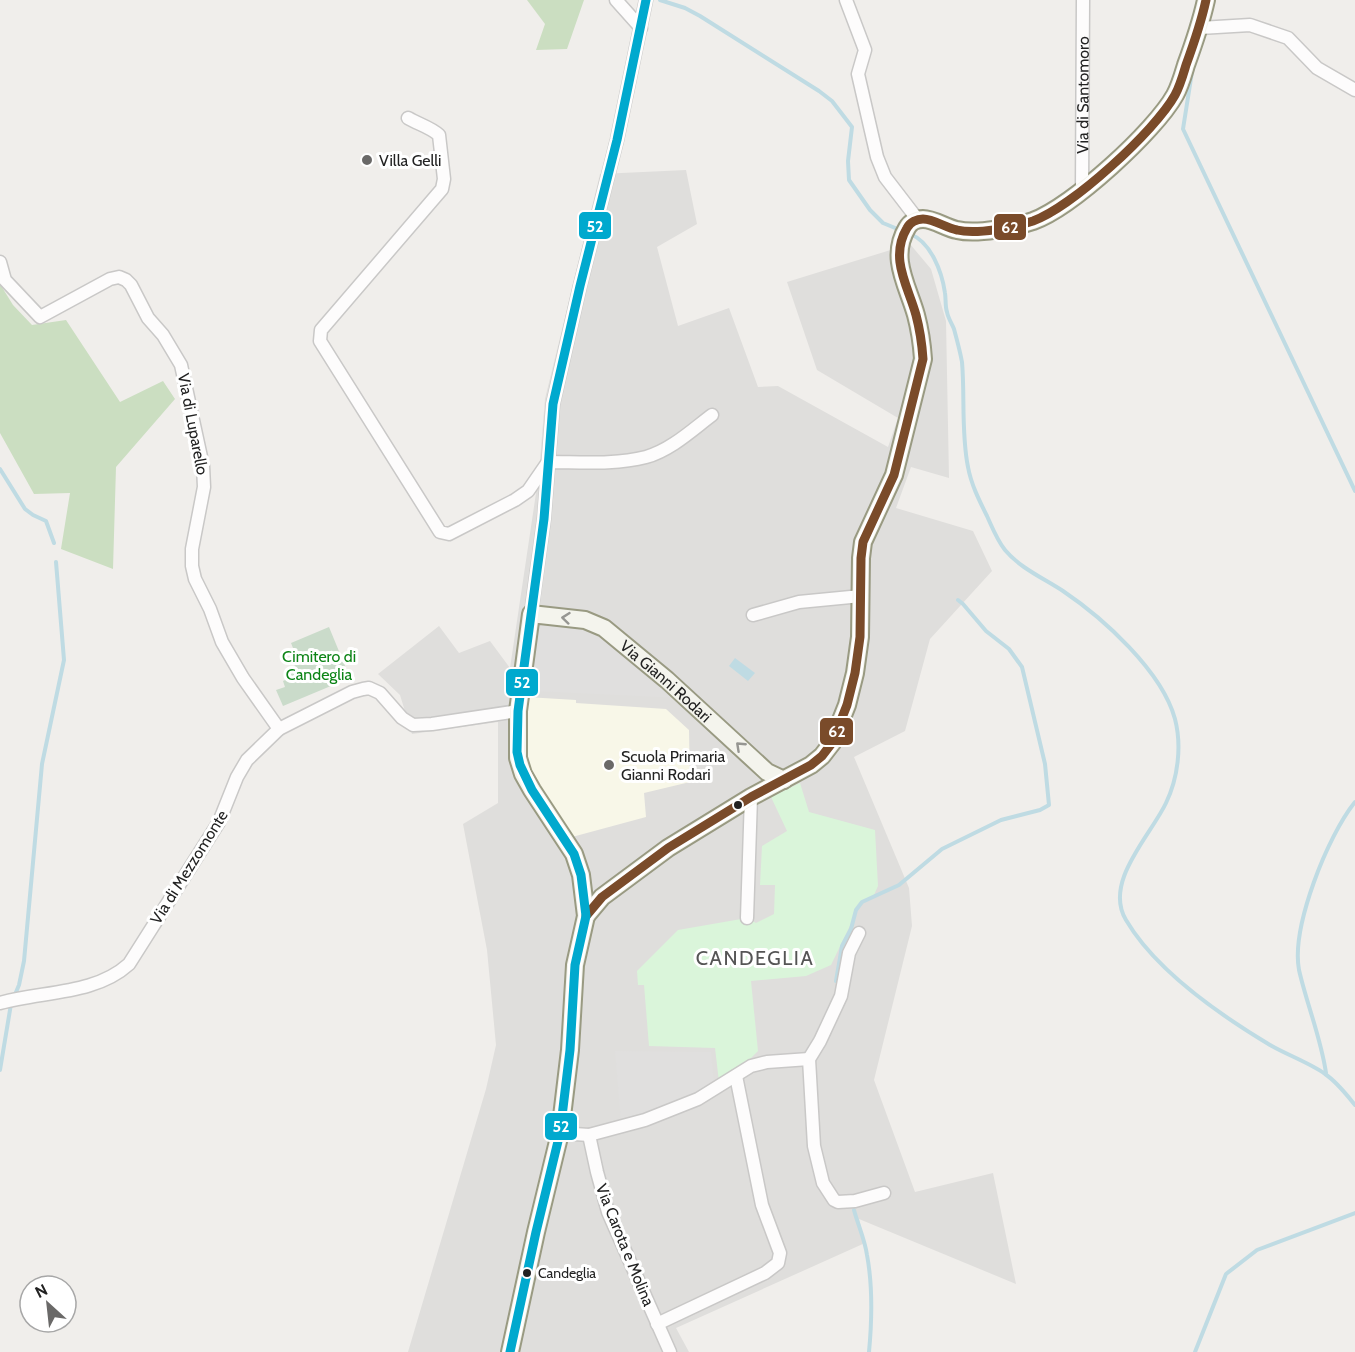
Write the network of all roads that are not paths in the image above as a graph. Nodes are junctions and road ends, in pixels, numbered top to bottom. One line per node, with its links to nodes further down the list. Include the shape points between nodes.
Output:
1 (616, 0): 6 (street)
2 (846, 0): 11 (street, via 865,50 858,74 877,157)
3 (1083, 0): 10 (street, Via di Santomoro)
4 (1206, 0): 7 (main road, Via di Santomoro)
5 (646, 3): 6 (street)
6 (641, 28): 14 (street, via 553,404)
7 (1200, 28): 8 (street, via 1250,25 1288,38 1317,68); 10 (main road, Via di Santomoro, via 1176,94 1163,114)
8 (1355, 90)
9 (408, 118): 14 (street, via 439,135 442,189 321,330 320,341 440,532 449,534 515,500 528,491)
10 (1083, 191): 11 (main road, Via di Santomoro, via 1052,212 1011,226 965,232 926,219)
11 (909, 230): 15 (main road, via 900,270 915,313 923,359 894,475 863,542)
12 (0, 262): 19 (street, Via di Luparello, via 5,280 40,317 110,279 126,280 148,318 175,352 203,466 204,488 192,549 195,579 232,660)
13 (712, 415): 14 (street, via 679,441 647,457)
14 (548, 462): 16 (street)
15 (861, 596): 17 (street, via 799,602); 21 (main road, via 853,685 837,734 817,761)
16 (531, 614): 18 (main road); 20 (main road, Via Gianni Rodari, one-way to 16, via 604,627 585,620)
17 (753, 615)
18 (518, 711): 19 (street, Via di Mezzomonte, via 414,724 369,688 352,692); 23 (main road, via 520,765 574,854 581,874)
19 (279, 729): 26 (street, Via di Mezzomonte, via 247,760 219,822 129,964 98,983)
20 (767, 772): 21 (main road, Via Gianni Rodari); 22 (main road)
21 (784, 780): 22 (main road)
22 (757, 794): 23 (main road, via 668,848 602,897); 24 (street)
23 (586, 916): 29 (main road, via 575,965)
24 (747, 918)
25 (859, 933): 27 (street, via 849,953 841,996)
26 (0, 1003)
27 (809, 1059): 28 (street, via 762,1062); 31 (street, via 814,1146 826,1191 838,1202)
28 (736, 1076): 30 (street, via 674,1110); 32 (street, via 762,1205 779,1258 765,1273)
29 (560, 1133): 30 (street); 33 (main road)
30 (589, 1135): 32 (street, Via Carota e Molina, via 608,1212)
31 (884, 1193)
32 (657, 1324): 34 (street, Via Carota e Molina)
33 (510, 1352)
34 (670, 1352)

